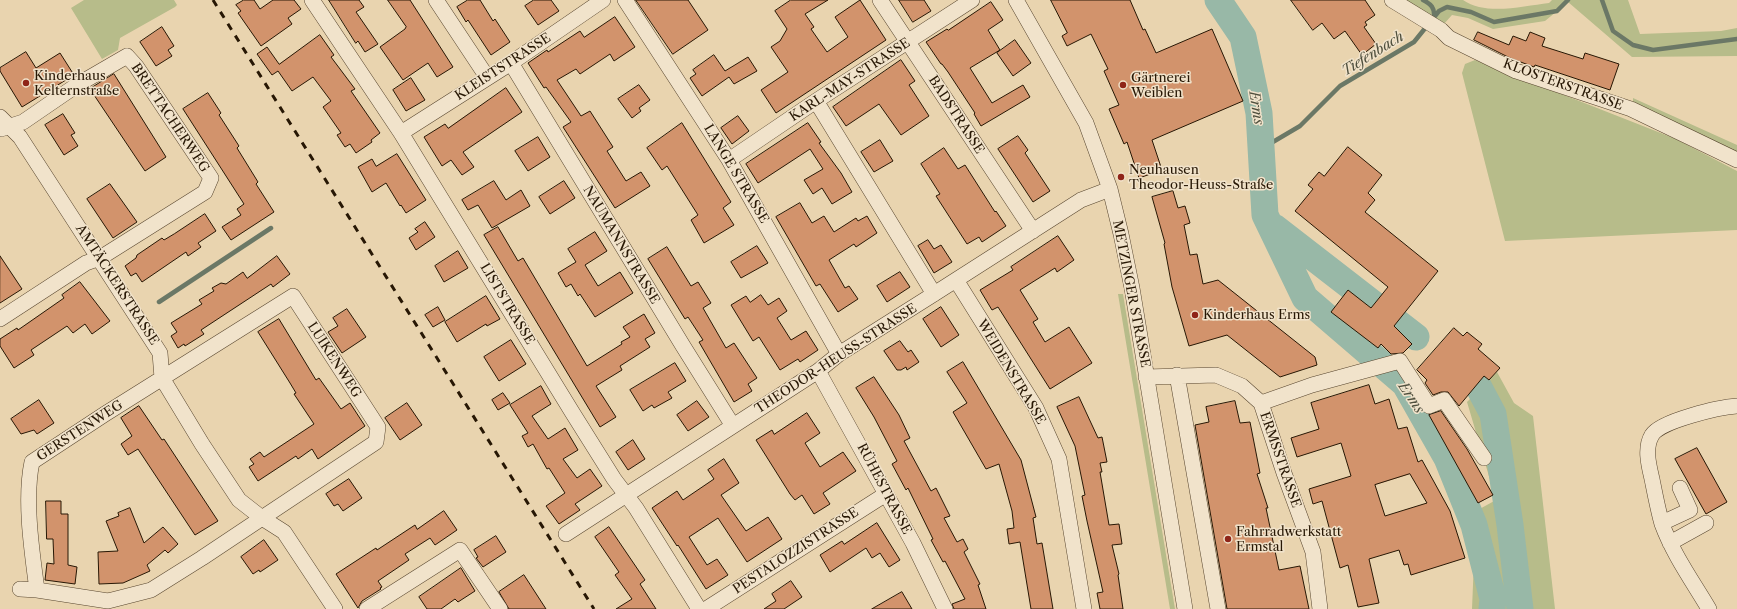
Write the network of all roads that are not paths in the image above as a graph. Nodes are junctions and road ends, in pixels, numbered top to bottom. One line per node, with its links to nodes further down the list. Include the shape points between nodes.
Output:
1 (312, 0): 14 (street, LISTSTRASSE)
2 (436, 0): 11 (street)
3 (604, 0): 10 (street, KLEISTSTRASSE)
4 (625, 0): 15 (street, LANGE STRASSE)
5 (880, 0): 9 (street, BADSTRASSE)
6 (972, 0): 9 (street, KARL-MAY-STRASSE)
7 (1016, 0): 17 (street, METZINGER STRASSE, via 1086,123)
8 (1392, 0): 16 (street, KLOSTERSTRASSE, via 1441,30 1449,38 1516,71 1630,109)
9 (908, 42): 12 (street, KARL-MAY-STRASSE); 18 (street, BADSTRASSE)
10 (510, 63): 11 (street, KLEISTSTRASSE); 30 (street, NAUMANNSTRASSE)
11 (487, 77): 14 (street, KLEISTSTRASSE)
12 (816, 102): 15 (street, KARL-MAY-STRASSE); 21 (street)
13 (3, 124): 19 (street, AMTÄCKERSTRASSE, via 20,137); 19 (street, BRETTACHERWEG, via 23,122 77,85 127,56 136,66 211,178 205,192)
14 (401, 133): 34 (street, LISTSTRASSE, via 572,412)
15 (729, 160): 23 (street, LANGE STRASSE)
16 (1737, 160)
17 (1110, 189): 18 (street, THEODOR-HEUSS-STRASSE, via 1081,200); 26 (street, METZINGER STRASSE, via 1129,272)
18 (1033, 231): 20 (street, THEODOR-HEUSS-STRASSE)
19 (100, 258): 22 (street, via 86,263); 27 (street, AMTÄCKERSTRASSE, via 160,353)
20 (956, 280): 21 (street, THEODOR-HEUSS-STRASSE); 48 (street, WEIDENSTRASSE, via 1036,408 1059,459)
21 (934, 294): 23 (street, THEODOR-HEUSS-STRASSE)
22 (0, 319)
23 (839, 354): 24 (street, THEODOR-HEUSS-STRASSE)
24 (818, 371): 30 (street, THEODOR-HEUSS-STRASSE); 33 (street, RÜHESTRASSE)
25 (1177, 375): 26 (street, ERMSSTRASSE); 28 (street, ERMSSTRASSE, via 1216,375 1242,386); 50 (street)
26 (1146, 377): 49 (street, METZINGER STRASSE)
27 (162, 378): 35 (street, AMTÄCKERSTRASSE, via 239,500); 35 (street, LUIKENWEG, via 293,296 378,427 376,442); 41 (street, GERSTENWEG, via 32,462 28,479 29,508)
28 (1261, 403): 31 (street, ERMSSTRASSE, via 1312,385 1400,361 1429,406 1444,400); 51 (street, ERMSSTRASSE, via 1313,552)
29 (1737, 406): 36 (street, via 1672,421 1652,435 1648,446 1648,462)
30 (733, 426): 34 (street, THEODOR-HEUSS-STRASSE)
31 (1484, 458)
32 (1680, 488): 36 (street, via 1690,510)
33 (886, 494): 46 (street, PESTALOZZISTRASSE); 47 (street, RÜHESTRASSE)
34 (627, 495): 38 (street, THEODOR-HEUSS-STRASSE); 45 (street, LISTSTRASSE)
35 (262, 518): 41 (street, via 151,590 108,601); 42 (street, AMTÄCKERSTRASSE, via 284,532)
36 (1662, 523): 39 (street)
37 (1706, 523): 39 (street)
38 (566, 534)
39 (1670, 542): 52 (street)
40 (20, 588): 41 (street)
41 (37, 590)
42 (335, 609)
43 (367, 609): 44 (street, via 460,550)
44 (500, 609)
45 (699, 609)
46 (706, 609)
47 (945, 609)
48 (1084, 609)
49 (1185, 609)
50 (1218, 609)
51 (1320, 609)
52 (1709, 609)

